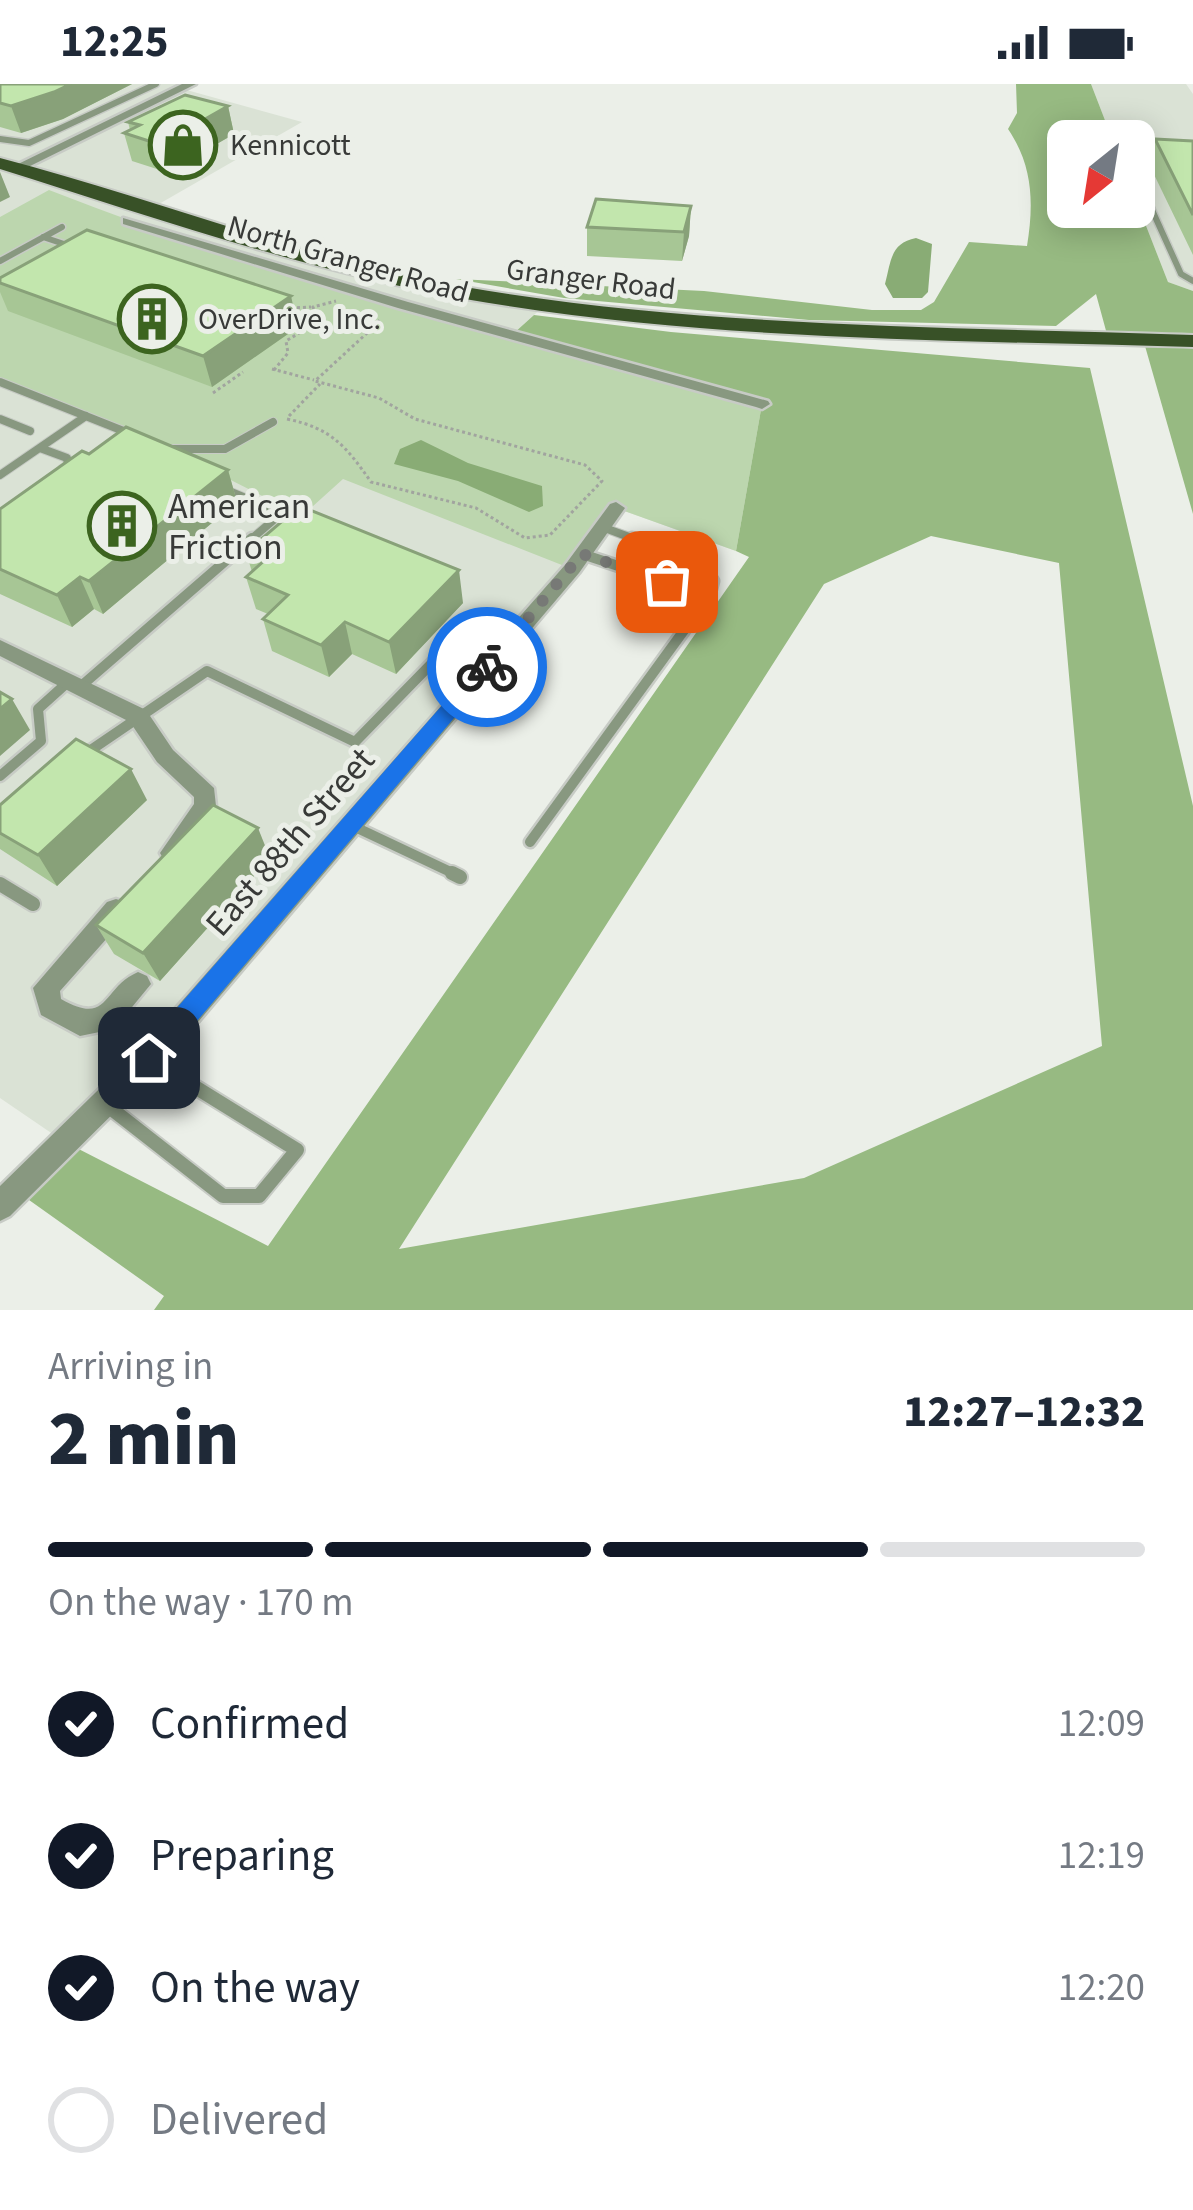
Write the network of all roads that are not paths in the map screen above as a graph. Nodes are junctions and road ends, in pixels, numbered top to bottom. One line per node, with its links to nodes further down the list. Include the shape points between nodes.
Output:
1 (156, 84): 3 (lane, via 29,143)
2 (191, 84): 6 (street)
3 (0, 139)
4 (1155, 143): 5 (lane)
5 (1193, 146)
6 (8, 165): 7 (main road, Granger Road)
7 (150, 209): 9 (street); 16 (main road, Granger Road, via 373,273 545,305 757,326)
8 (1155, 216): 15 (lane, via 1181,274)
9 (128, 221): 11 (street); 18 (street, North Granger Road)
10 (62, 227): 12 (lane)
11 (112, 230)
12 (43, 237): 13 (lane, via 75,248); 14 (lane)
13 (56, 258)
14 (0, 261)
15 (1193, 281)
16 (1193, 341)
17 (0, 382): 19 (lane)
18 (762, 404)
19 (86, 416): 23 (lane); 25 (lane)
20 (0, 419): 22 (lane)
21 (276, 420): 26 (lane, via 235,446)
22 (30, 431)
23 (140, 437)
24 (158, 445): 26 (lane)
25 (40, 448): 28 (lane); 29 (lane, via 67,458)
26 (172, 450): 27 (lane)
27 (184, 469)
28 (0, 475)
29 (51, 477)
30 (211, 484): 36 (lane, via 272,509 275,518)
31 (609, 518): 32 (street, East 88th Street); 33 (lane, via 702,565 713,581)
32 (582, 554): 33 (lane); 40 (street, East 88th Street)
33 (709, 596): 41 (lane)
34 (475, 619): 37 (lane, via 355,742 207,671)
35 (0, 647): 36 (street)
36 (74, 685): 37 (street); 39 (lane, via 38,709 40,741)
37 (138, 716): 38 (lane); 42 (street, via 206,794)
38 (68, 767)
39 (0, 776)
40 (350, 825): 43 (lane); 48 (street, East 88th Street)
41 (530, 842)
42 (160, 866)
43 (460, 877)
44 (0, 884): 46 (lane)
45 (131, 895): 47 (street, via 46,988 50,1006 80,1024 105,1020)
46 (33, 904)
47 (138, 984)
48 (149, 1058): 49 (street, East 88th Street); 49 (lane, via 297,1150 258,1198 223,1196)
49 (101, 1101): 50 (street, East 88th Street)
50 (0, 1206)

